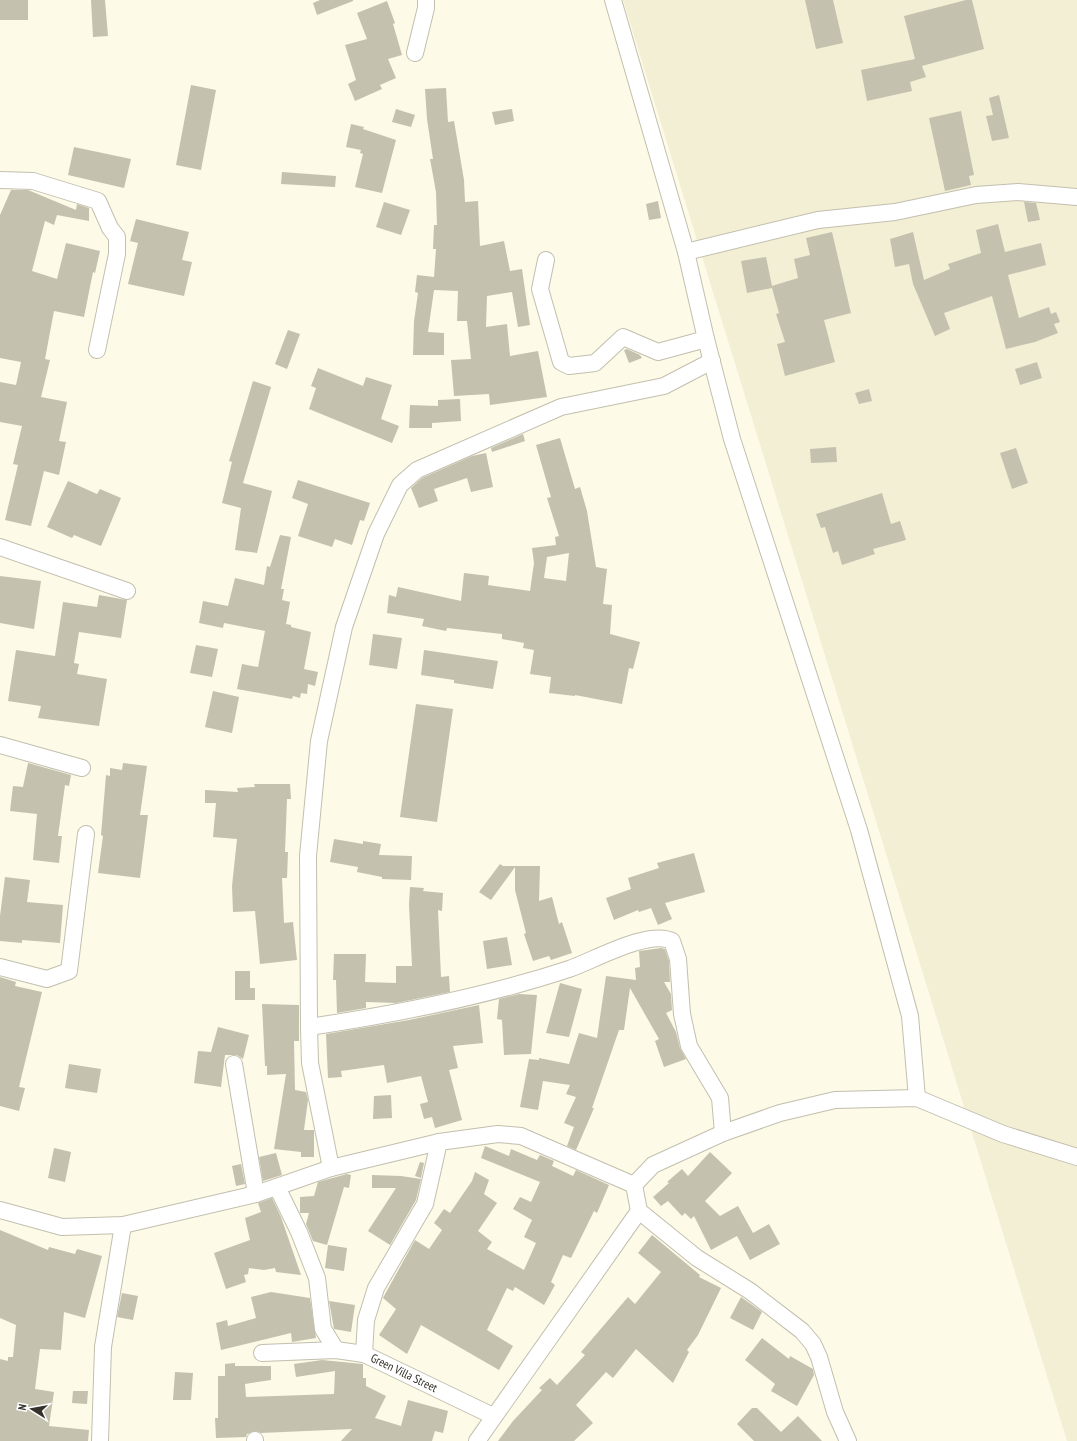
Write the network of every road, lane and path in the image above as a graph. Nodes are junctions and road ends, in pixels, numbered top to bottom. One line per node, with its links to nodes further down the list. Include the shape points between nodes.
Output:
1 (426, 0): 3 (street)
2 (613, 0): 6 (street)
3 (415, 53)
4 (0, 180): 9 (street, via 33,181 98,201 116,237 117,254)
5 (1077, 197): 6 (street, via 1018,192 976,195 895,212 818,220)
6 (686, 252): 8 (street)
7 (546, 260): 8 (street, via 540,289 561,362 568,366 595,363 623,337 658,352)
8 (706, 339): 10 (street)
9 (97, 350)
10 (712, 361): 17 (street, via 664,386 561,407 417,470 400,485 376,534 344,627 319,741 308,856); 19 (street, via 732,439 861,837 910,1016)
11 (0, 548): 12 (street)
12 (127, 591)
13 (0, 745): 14 (street)
14 (82, 768)
15 (86, 834): 16 (street, via 69,971 47,979)
16 (0, 967)
17 (309, 1027): 20 (street, via 391,1014 483,994 570,968 621,946 665,938 672,941 678,959 682,1014 689,1046 720,1098); 23 (street, via 310,1063)
18 (234, 1064): 26 (street)
19 (917, 1098): 20 (street, via 835,1100 780,1113); 22 (street, via 1003,1134)
20 (723, 1133): 24 (street, via 653,1165)
21 (439, 1142): 23 (street); 24 (street, via 498,1134 521,1136); 32 (street, via 425,1204 376,1288 366,1320)
22 (1077, 1157)
23 (331, 1168): 25 (street)
24 (634, 1185): 28 (street)
25 (277, 1187): 26 (street); 30 (street, via 317,1278 323,1329)
26 (256, 1194): 29 (street)
27 (0, 1210): 29 (street, via 62,1227)
28 (639, 1211): 33 (street); 36 (street, via 697,1258 750,1291 802,1331 813,1344 819,1357 835,1412)
29 (123, 1225): 35 (street, via 103,1347)
30 (336, 1350): 31 (street, Green Villa Street); 32 (street, Green Villa Street)
31 (262, 1353)
32 (364, 1354): 33 (street, Green Villa Street)
33 (493, 1416): 34 (street)
34 (480, 1440)
35 (100, 1441)
36 (848, 1441)

